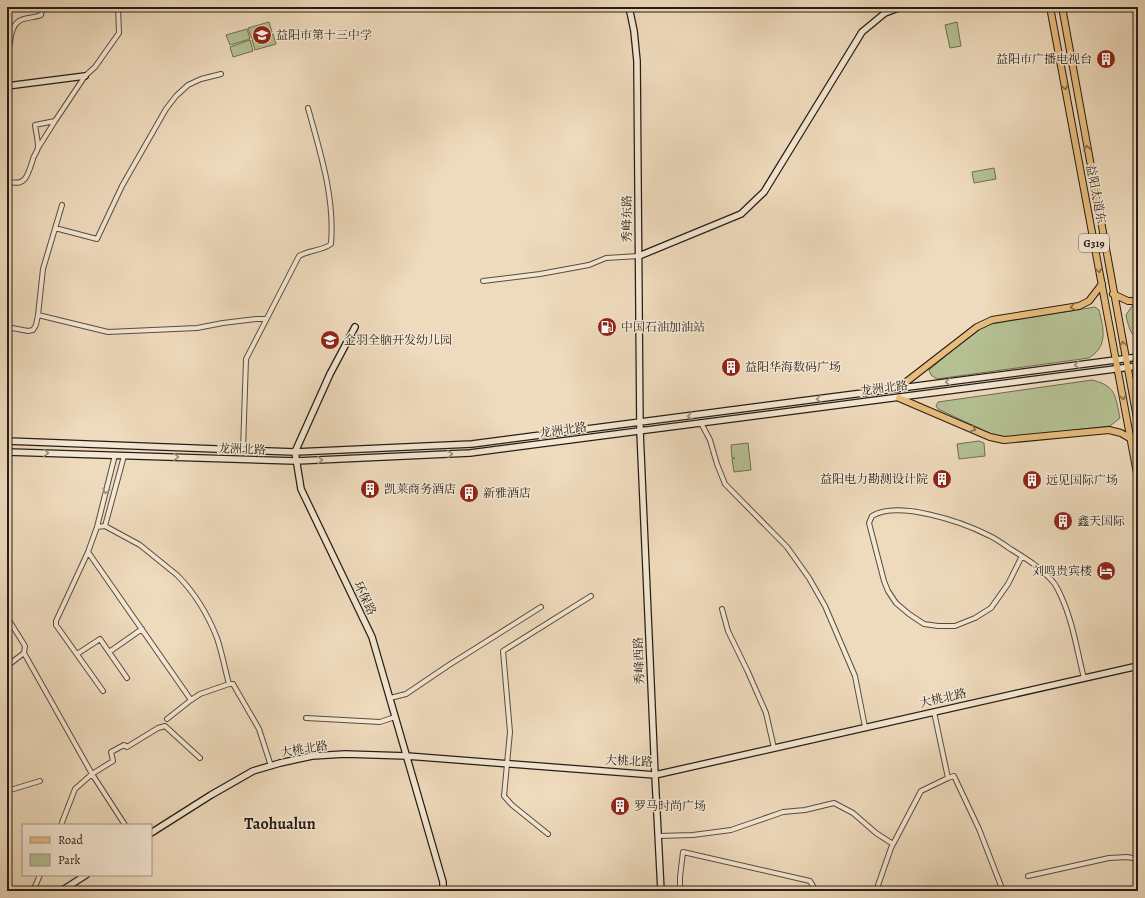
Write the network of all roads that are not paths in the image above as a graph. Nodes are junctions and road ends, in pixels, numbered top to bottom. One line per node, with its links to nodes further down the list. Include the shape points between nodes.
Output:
1 (43, 7): 7 (street, via 41,15 18,22 12,29)
2 (118, 7): 9 (street, via 120,33)
3 (629, 7): 17 (street, 秀峰东路, via 637,61)
4 (901, 7): 17 (street, via 885,13 862,32 764,192 741,214)
5 (1050, 7): 19 (main road, 益阳大道东 / G319, one-way to 19)
6 (1062, 7): 20 (main road, G319, one-way to 6)
7 (7, 52)
8 (221, 74): 16 (street, via 188,85 166,109 122,186 97,239)
9 (86, 76): 10 (street); 12 (street)
10 (7, 86)
11 (308, 108): 23 (street, via 327,178 331,244 299,256)
12 (55, 121): 13 (street); 13 (street, via 35,125)
13 (38, 148): 14 (street, via 23,182 14,184)
14 (7, 181)
15 (62, 205): 16 (street)
16 (55, 228): 22 (street, via 43,269)
17 (639, 256): 18 (street, via 606,258 589,265); 34 (street, 秀峰东路)
18 (483, 281)
19 (1102, 284): 28 (main road, 益阳大道东 / G319); 32 (main road, one-way to 32, via 1089,302 1079,306 992,320 977,327)
20 (1113, 294): 21 (main road, via 1128,300); 27 (main road, G319, one-way to 20)
21 (1138, 300)
22 (38, 315): 23 (street, via 108,332 197,328); 24 (street, via 33,330)
23 (266, 319): 40 (street, via 246,359)
24 (7, 327)
25 (355, 327): 42 (street, via 330,374)
26 (1138, 357): 27 (street, 龙洲北路)
27 (1126, 358): 28 (street, 龙洲北路); 30 (main road, G319)
28 (1116, 360): 31 (main road, 益阳大道东 / G319); 32 (street, 龙洲北路, one-way to 32)
29 (1138, 366): 30 (street, 龙洲北路)
30 (1127, 368): 31 (street, 龙洲北路); 36 (main road, G319)
31 (1118, 369): 33 (street, 龙洲北路); 38 (main road, 益阳大道东 / G319, one-way to 38)
32 (897, 389): 34 (street, 龙洲北路, one-way to 34)
33 (899, 398): 35 (street, 龙洲北路); 38 (main road, one-way to 38, via 990,437 1004,440 1109,430)
34 (640, 423): 37 (street, 秀峰东路); 42 (street, 龙洲北路, via 472,444)
35 (701, 423): 37 (street, 龙洲北路); 71 (street, via 710,440 725,484 787,547 825,606 855,676)
36 (1138, 424)
37 (640, 431): 45 (street, 龙洲北路, one-way to 37, via 470,453); 78 (street, 秀峰西路)
38 (1131, 439): 46 (main road, 益阳大道东 / G319)
39 (7, 441): 40 (street, 龙洲北路)
40 (243, 450): 42 (street, 龙洲北路)
41 (7, 452): 43 (street, 龙洲北路, one-way to 43)
42 (295, 452): 45 (street, 环保路)
43 (115, 456): 44 (street, 龙洲北路); 48 (street, one-way to 48)
44 (124, 456): 45 (street, 龙洲北路, one-way to 45); 47 (street)
45 (296, 461): 65 (street, 环保路, via 302,489 372,637)
46 (1138, 479)
47 (105, 526): 48 (street); 63 (street, via 140,545 177,575 197,599 217,639)
48 (97, 527): 49 (street)
49 (88, 552): 55 (street); 58 (street, via 56,621 56,625)
50 (1022, 556): 50 (street, via 989,535 946,518 913,511 893,511 878,512 872,516 869,523 888,592 896,603 924,624 955,626 992,608); 62 (street, via 1055,583 1068,610)
51 (590, 596): 75 (street, via 503,651 510,732)
52 (541, 608): 65 (street, via 406,694)
53 (722, 609): 72 (street, via 728,631 766,713)
54 (7, 617): 57 (street, via 25,646)
55 (142, 629): 56 (street); 66 (street)
56 (109, 652): 58 (street, via 100,639); 61 (street)
57 (24, 653): 59 (street); 77 (street)
58 (77, 654): 64 (street)
59 (7, 666)
60 (1138, 666): 62 (street, 大桃北路)
61 (127, 678)
62 (1084, 678): 67 (street, 大桃北路)
63 (229, 684): 66 (street, via 200,694); 76 (street, via 233,684 259,729)
64 (103, 692)
65 (390, 698): 68 (street, 环保路)
66 (191, 700): 69 (street)
67 (934, 712): 71 (street, 大桃北路); 79 (street)
68 (396, 717): 70 (street, via 380,722); 73 (street, 环保路)
69 (167, 718)
70 (306, 718)
71 (865, 727): 72 (street, 大桃北路)
72 (774, 748): 78 (street, 大桃北路)
73 (407, 756): 75 (street, 大桃北路); 76 (street, 大桃北路, via 325,755); 94 (street, 环保路, via 443,882)
74 (200, 758): 77 (street, via 166,726 158,728 127,747 124,745 111,752 113,760)
75 (507, 764): 78 (street, 大桃北路); 85 (street, via 504,796)
76 (271, 766): 84 (street, 大桃北路, via 253,771)
77 (92, 774): 82 (street, via 75,789); 83 (street)
78 (654, 775): 86 (street, 秀峰西路)
79 (948, 778): 87 (street, via 921,791); 99 (street, via 954,776 979,829)
80 (40, 781): 81 (street)
81 (7, 791)
82 (60, 824)
83 (124, 824)
84 (152, 833)
85 (548, 834)
86 (658, 836): 87 (street, via 731,830 783,812 834,803 854,813); 95 (street, 秀峰西路)
87 (893, 844): 98 (street)
88 (1138, 859): 91 (street, via 1109,858)
89 (40, 876): 92 (street)
90 (84, 876): 93 (street)
91 (1028, 876)
92 (34, 891)
93 (61, 891)
94 (443, 891)
95 (661, 891)
96 (680, 891): 97 (street, via 683,852 810,881)
97 (816, 891)
98 (876, 891)
99 (1003, 891)

